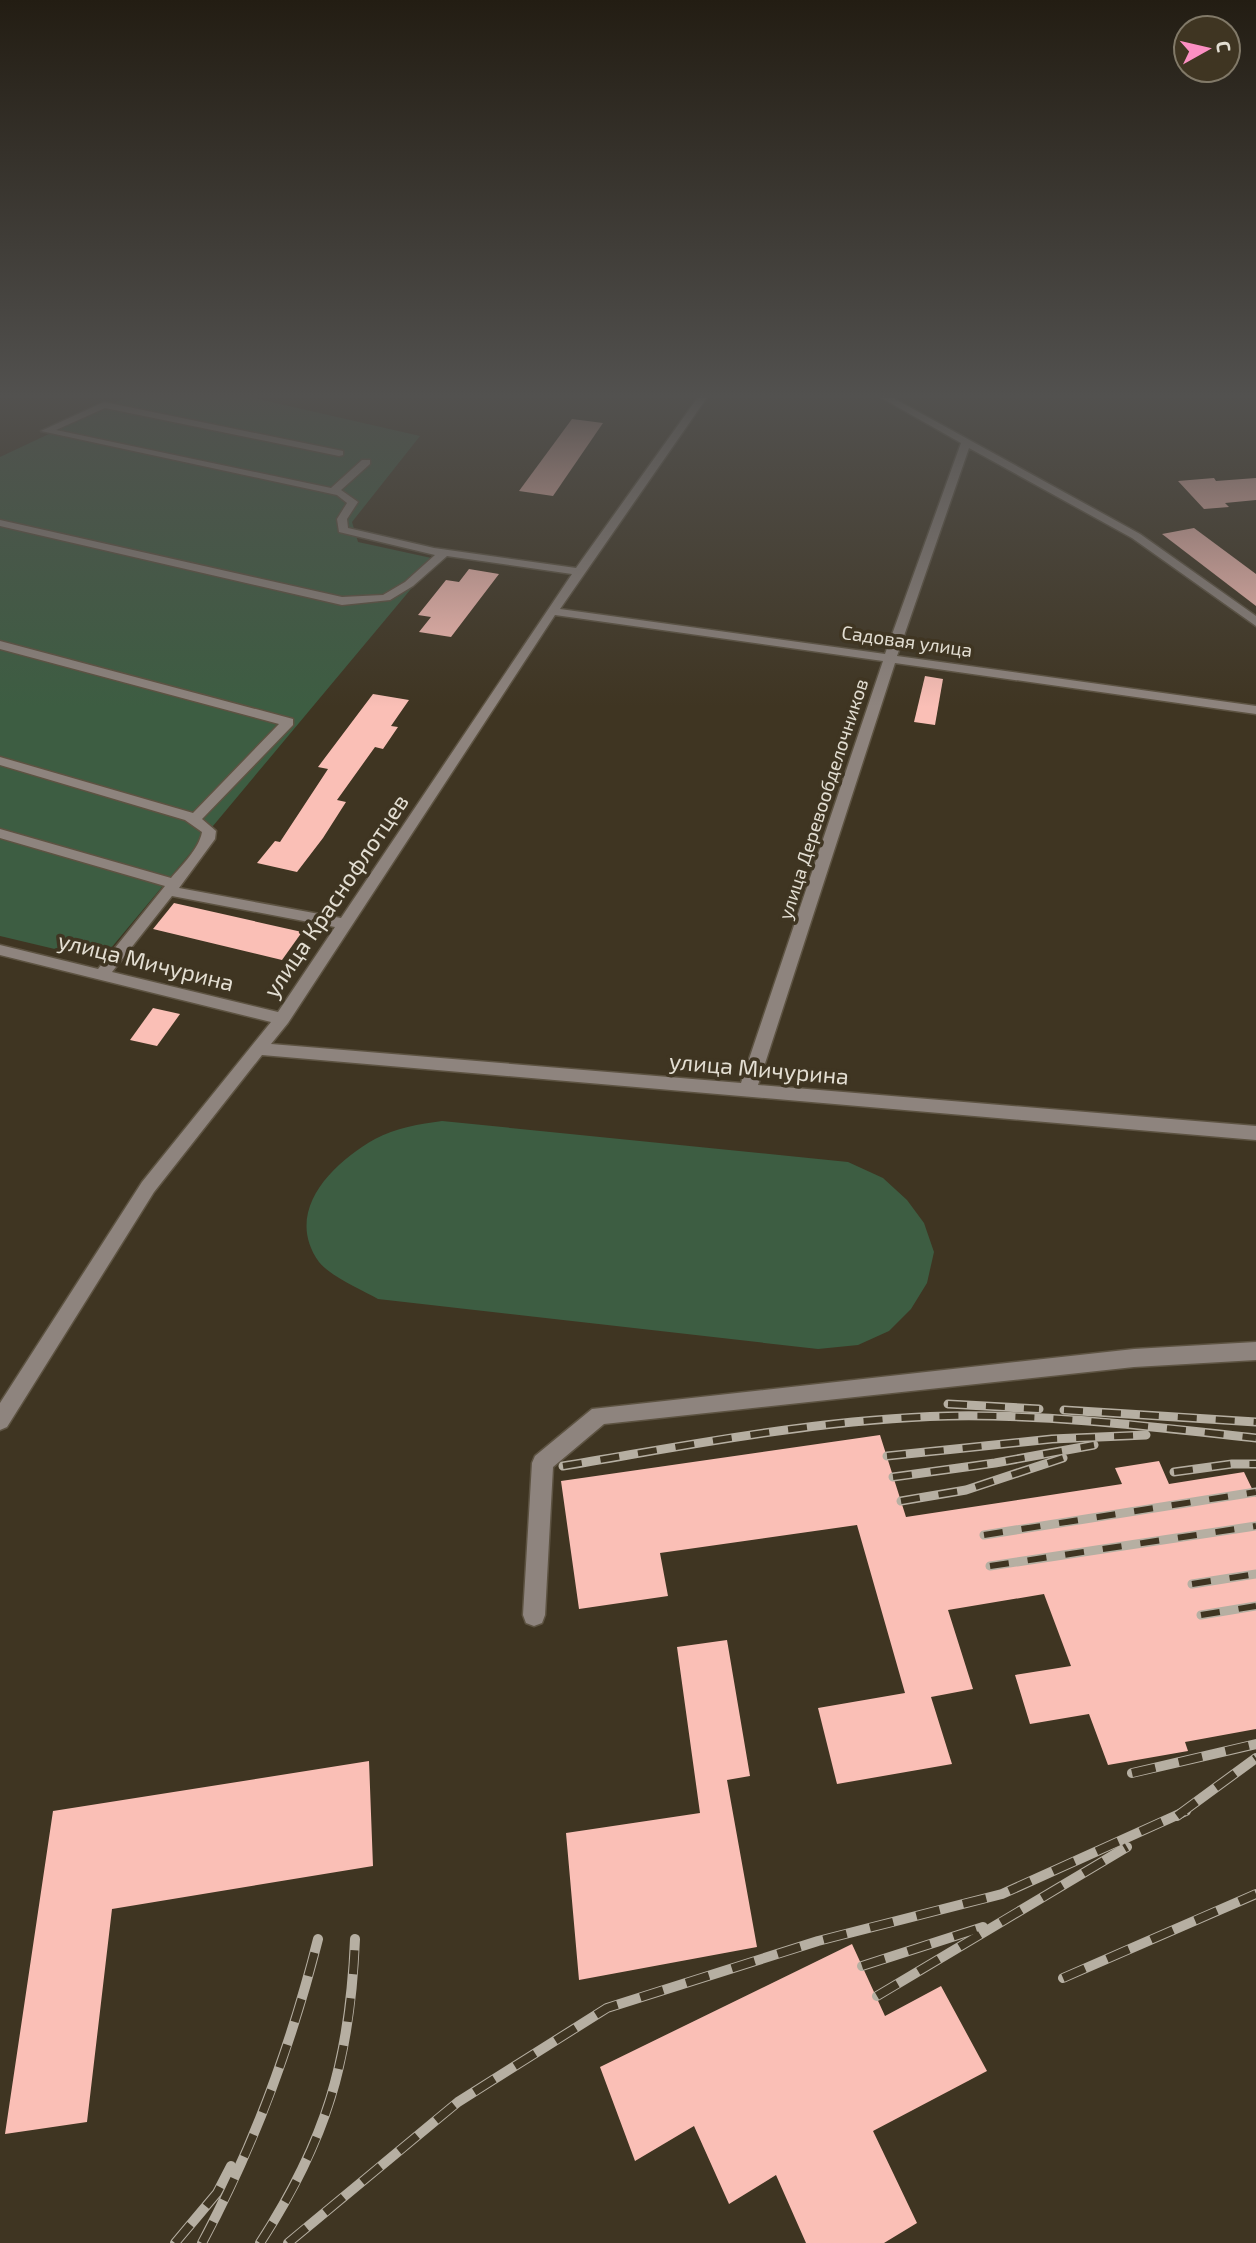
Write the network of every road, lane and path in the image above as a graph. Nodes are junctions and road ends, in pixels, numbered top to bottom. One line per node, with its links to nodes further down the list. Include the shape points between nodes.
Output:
1 (344, 498): 6 (street, via 353,502 342,519 343,530)
2 (632, 498): 7 (street, улица Краснофлотцев)
3 (947, 498): 11 (street, улица Деревообделочников)
4 (1069, 498): 9 (street, via 1136,536)
5 (0, 523): 6 (street, via 342,601 386,598 410,584)
6 (444, 553): 7 (street)
7 (581, 572): 8 (street, улица Краснофлотцев)
8 (552, 611): 11 (street, Садовая улица); 17 (street, улица Краснофлотцев)
9 (1256, 622)
10 (0, 645): 14 (street, via 288,722)
11 (890, 659): 12 (street, Садовая улица); 22 (street, улица Деревообделочников)
12 (1256, 710)
13 (0, 761): 14 (street)
14 (194, 820): 16 (street, via 209,831 208,839)
15 (0, 833): 16 (street)
16 (172, 887): 17 (street); 19 (street)
17 (345, 923): 20 (street, улица Краснофлотцев)
18 (0, 950): 19 (street, улица Мичурина)
19 (102, 974): 20 (street, улица Мичурина)
20 (282, 1019): 21 (street, улица Краснофлотцев)
21 (258, 1049): 22 (street, улица Мичурина); 25 (street, улица Краснофлотцев, via 148,1187)
22 (747, 1092): 23 (street, улица Мичурина)
23 (1256, 1133)
24 (1256, 1351): 26 (street, via 1134,1358 599,1415 543,1463)
25 (0, 1421)
26 (534, 1615)

